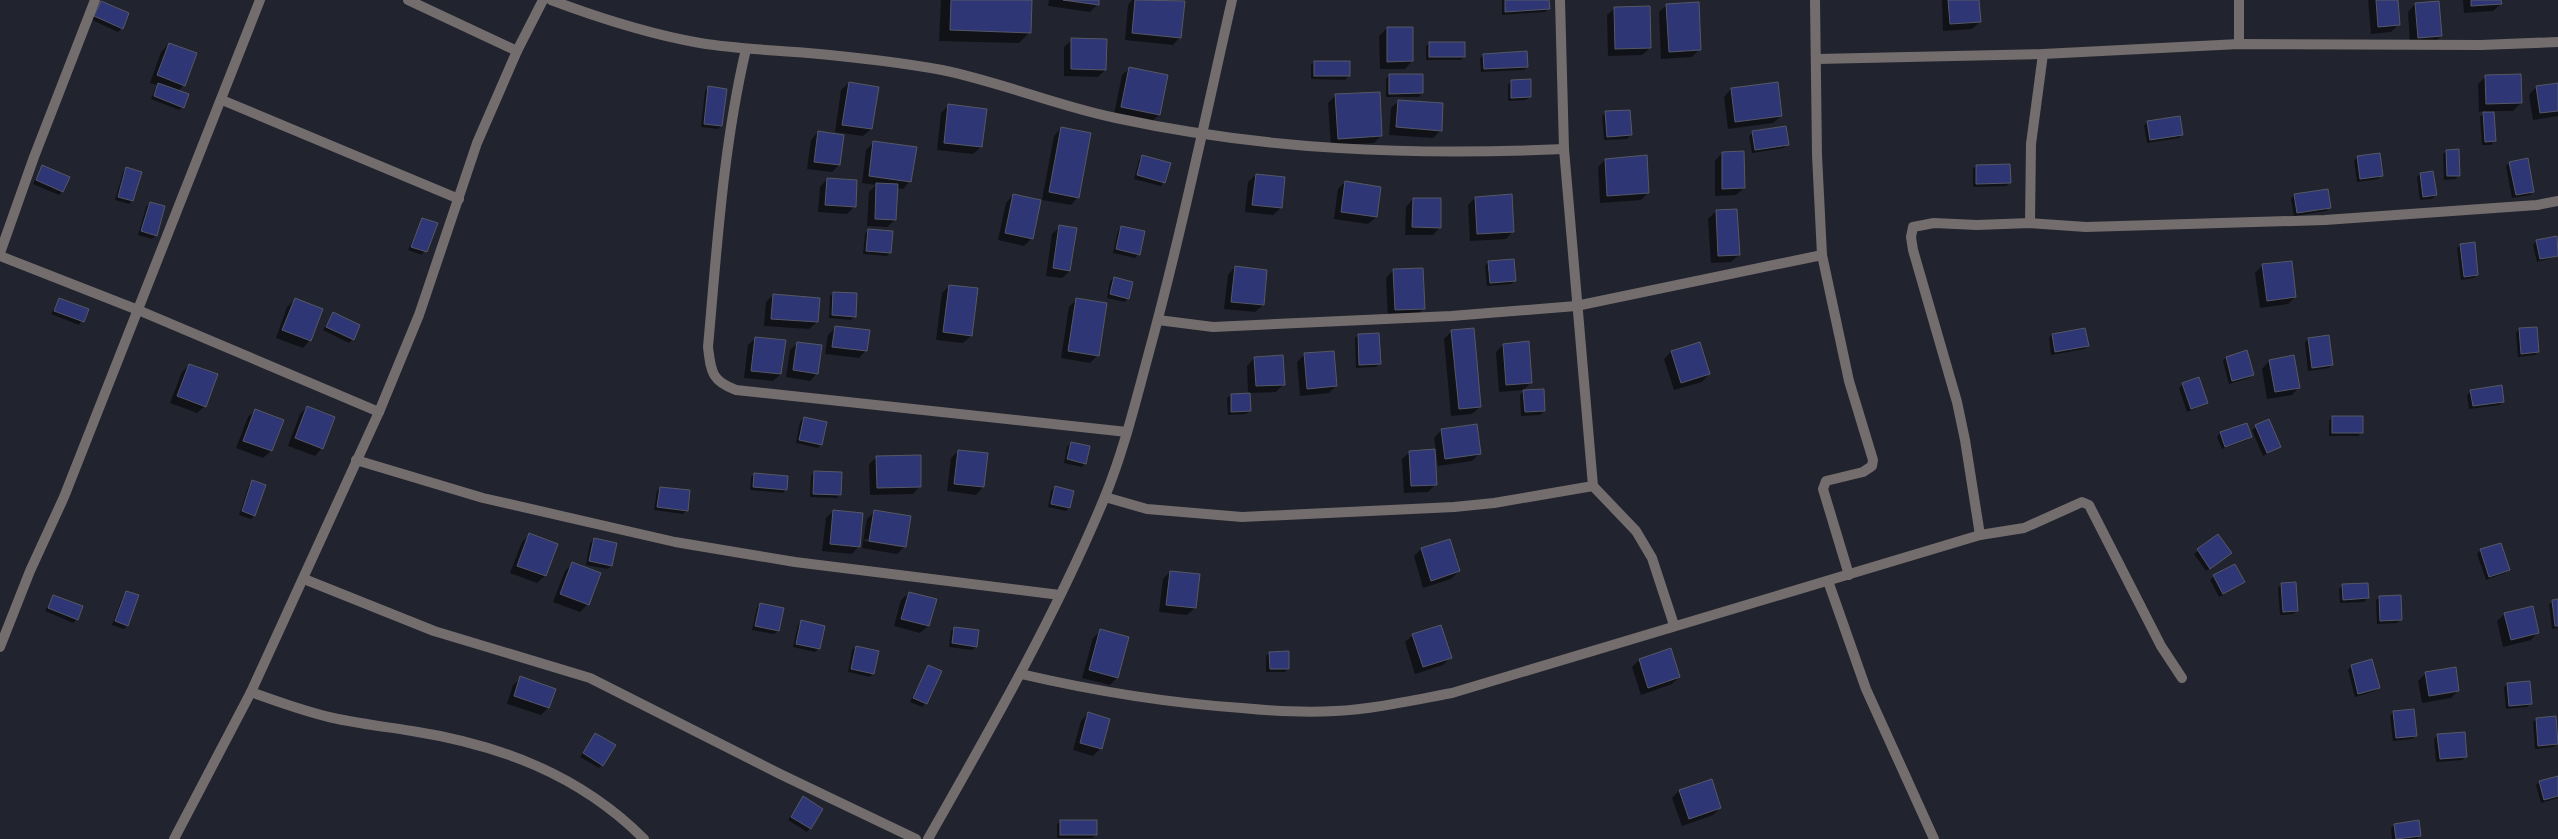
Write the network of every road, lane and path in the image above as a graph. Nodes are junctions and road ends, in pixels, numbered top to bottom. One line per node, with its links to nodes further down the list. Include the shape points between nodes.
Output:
1 (95, 0): 22 (street, via 34,157)
2 (260, 0): 16 (street)
3 (408, 0): 13 (street)
4 (543, 0): 13 (street)
5 (551, 0): 12 (street, via 592,15 655,32 699,43)
6 (1232, 0): 17 (street)
7 (1560, 0): 18 (street)
8 (1815, 0): 15 (street)
9 (2239, 0): 11 (street)
10 (2558, 42): 11 (street, via 2481,45)
11 (2238, 44): 14 (street)
12 (746, 49): 17 (street, via 878,60 943,70 1112,118); 28 (street, via 721,198 708,347 710,367 715,379 723,386 736,390)
13 (517, 51): 19 (street, via 478,143)
14 (2042, 54): 15 (street); 21 (street, via 2031,144)
15 (1817, 59): 23 (street, via 1817,155)
16 (222, 100): 19 (street); 25 (street)
17 (1201, 134): 18 (street, via 1299,147 1397,152 1487,153); 26 (street)
18 (1564, 149): 24 (street)
19 (459, 199): 27 (street, via 419,315)
20 (2558, 201): 21 (street, via 2537,205 2325,220 2086,227)
21 (2030, 222): 32 (street, via 1922,223 1913,227 1911,237 1958,409)
22 (0, 255): 25 (street)
23 (1822, 255): 24 (street); 33 (street, via 1849,381 1873,460 1872,466 1863,472 1826,481 1823,489)
24 (1576, 306): 26 (street, via 1451,316 1221,326); 30 (street)
25 (138, 310): 27 (street); 38 (street, via 64,496 30,571)
26 (1158, 320): 28 (street)
27 (379, 412): 29 (street)
28 (1127, 432): 31 (street)
29 (356, 460): 34 (street); 36 (street, via 483,498 675,542 796,562)
30 (1593, 486): 31 (street, via 1454,508 1242,517 1147,509); 37 (street, via 1636,531 1652,558)
31 (1105, 497): 36 (street)
32 (1980, 535): 33 (street); 40 (street, via 2024,528 2082,502 2089,505 2160,646)
33 (1849, 575): 35 (street)
34 (304, 579): 41 (street); 44 (street, via 434,631 590,678)
35 (1828, 581): 37 (street); 46 (street, via 1866,689)
36 (1060, 595): 39 (street)
37 (1674, 625): 39 (street, via 1452,693 1398,704 1335,711 1278,711 1137,698)
38 (0, 647)
39 (1021, 674): 45 (street)
40 (2182, 678)
41 (251, 692): 42 (street); 43 (street, via 336,719 428,734 523,759 560,775 586,792 627,821)
42 (174, 839)
43 (644, 839)
44 (916, 839)
45 (928, 839)
46 (1934, 839)

